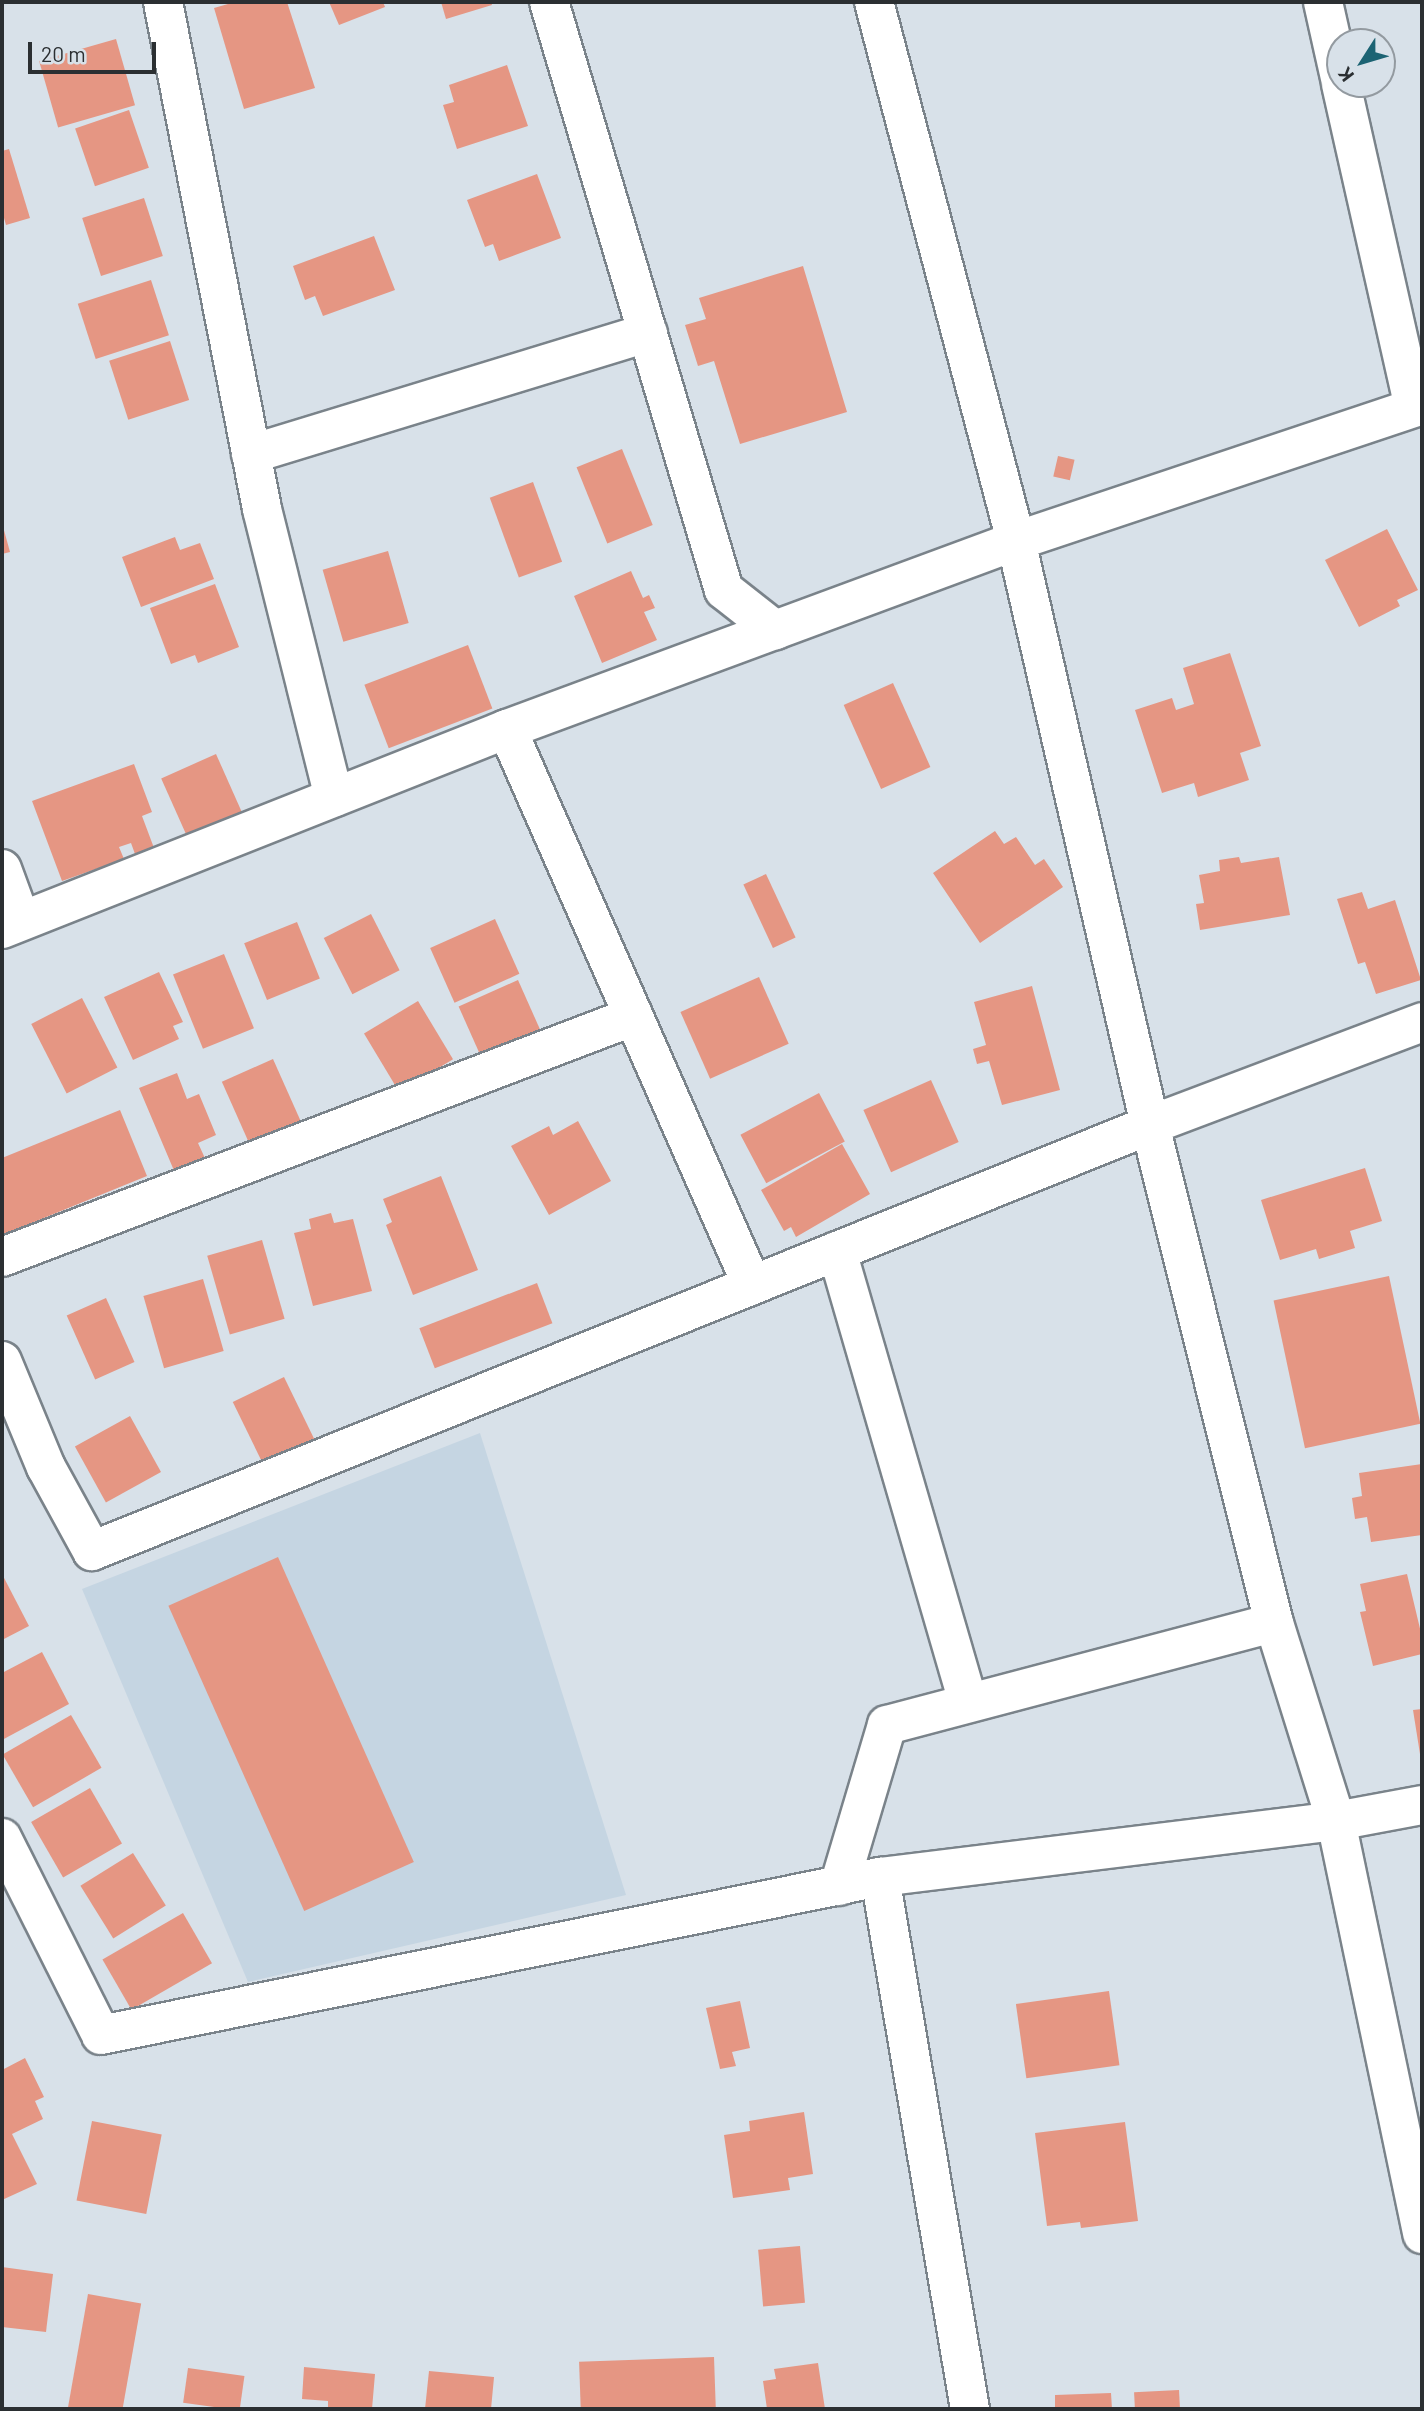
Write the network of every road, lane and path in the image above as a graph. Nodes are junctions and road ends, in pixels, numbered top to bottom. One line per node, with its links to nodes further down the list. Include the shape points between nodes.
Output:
1 (163, 2): 9 (street)
2 (549, 2): 7 (street)
3 (874, 2): 10 (street)
4 (1323, 2): 5 (street)
5 (1329, 28)
6 (1344, 98): 8 (street)
7 (648, 333): 9 (street); 11 (street, via 724,590)
8 (1418, 406): 10 (street)
9 (251, 454): 13 (street)
10 (1016, 541): 11 (street); 18 (street)
11 (775, 630): 12 (street)
12 (507, 729): 13 (street); 16 (street)
13 (334, 797): 15 (street)
14 (2, 869): 15 (street)
15 (11, 925)
16 (634, 1016): 20 (street); 21 (street)
17 (1422, 1022): 18 (street)
18 (1150, 1125): 19 (street); 23 (street)
19 (837, 1251): 21 (street); 24 (street)
20 (2, 1257)
21 (752, 1285): 22 (street, via 92,1551 46,1467)
22 (2, 1361)
23 (1273, 1623): 24 (street); 26 (street)
24 (968, 1702): 29 (street, via 887,1725)
25 (1422, 1805): 26 (street)
26 (1336, 1821): 28 (street); 30 (street)
27 (2, 1838): 29 (street, via 101,2035)
28 (880, 1877): 29 (street); 31 (street)
29 (839, 1886)
30 (1422, 2234)
31 (970, 2409)

